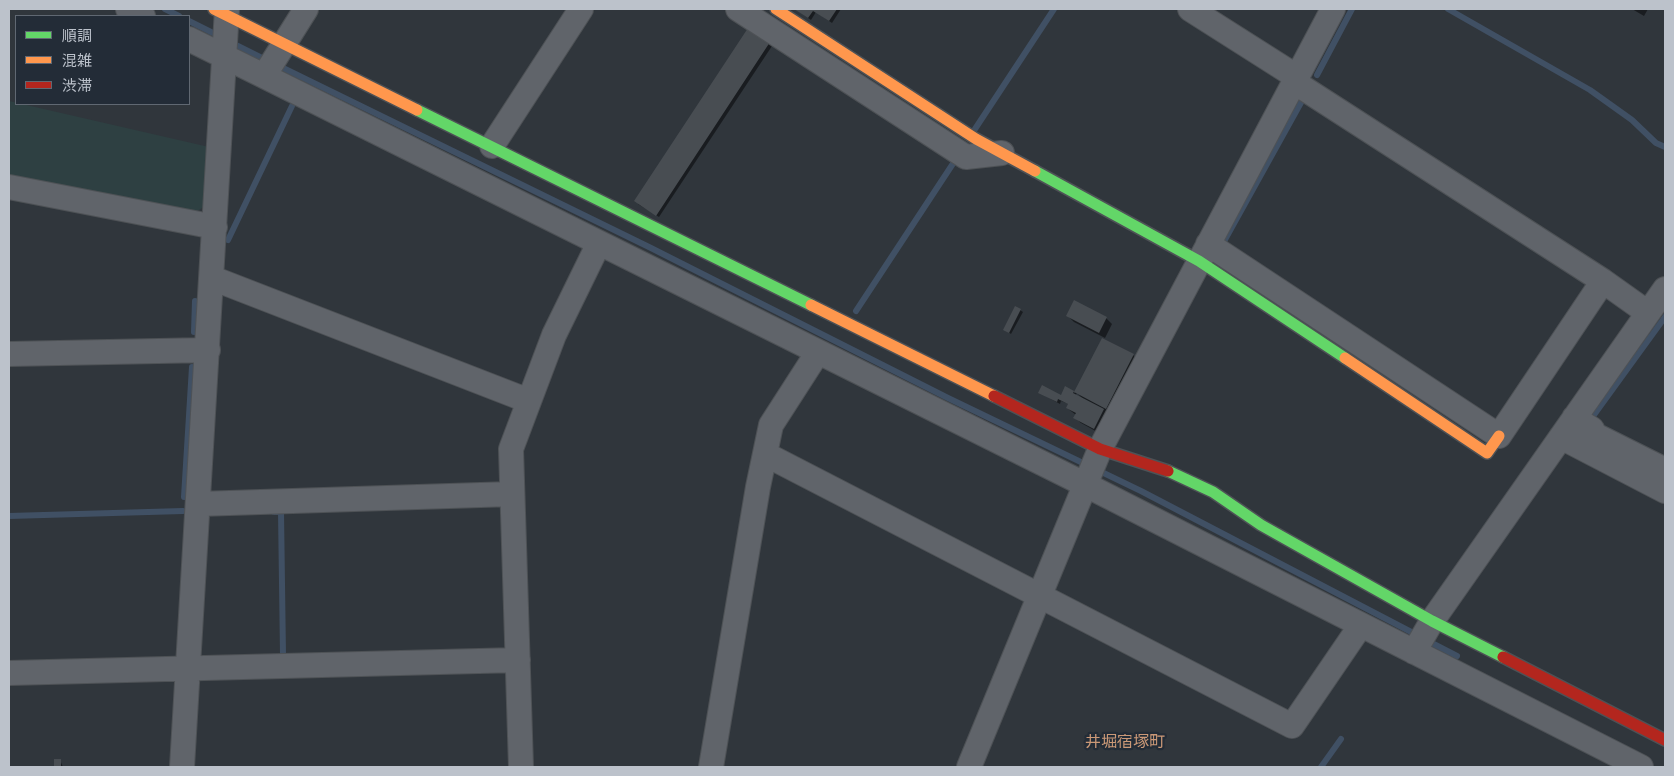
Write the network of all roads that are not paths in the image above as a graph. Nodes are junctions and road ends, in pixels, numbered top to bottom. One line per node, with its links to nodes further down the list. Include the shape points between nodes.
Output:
1 (128, 9): 8 (street)
2 (306, 9): 11 (street)
3 (581, 9): 13 (street)
4 (738, 9): 14 (street, via 966,157)
5 (776, 9): 14 (street, via 976,140)
6 (1190, 9): 12 (street)
7 (1333, 9): 12 (street)
8 (141, 15)
9 (224, 28): 10 (street); 11 (street); 11 (street); 16 (street)
10 (190, 39)
11 (274, 60): 13 (street); 17 (street)
12 (1295, 79): 18 (street); 20 (street)
13 (492, 146): 29 (street)
14 (1002, 153): 18 (street)
15 (9, 187): 16 (street)
16 (215, 226): 19 (street)
17 (599, 243): 24 (street); 26 (street, via 554,335)
18 (1204, 252): 20 (street, via 1499,436); 29 (street)
19 (212, 278): 23 (street); 26 (street)
20 (1603, 281): 22 (street)
21 (1665, 289): 22 (street)
22 (1648, 313): 27 (street)
23 (208, 350): 25 (street); 33 (street)
24 (818, 352): 28 (street, via 771,425); 29 (street)
25 (9, 354)
26 (529, 402): 32 (street, via 511,449)
27 (1567, 428): 30 (street, via 1592,429 1595,435); 31 (street); 36 (street)
28 (765, 454): 34 (street); 43 (street)
29 (1092, 467): 34 (street); 35 (street); 36 (street, via 1162,468 1213,492)
30 (1665, 470)
31 (1665, 491)
32 (512, 494): 33 (street); 37 (street)
33 (198, 504): 38 (street)
34 (1038, 596): 35 (street, via 1292,726); 44 (street)
35 (1361, 625): 36 (street)
36 (1423, 636): 40 (street); 45 (street)
37 (518, 660): 38 (street); 42 (street)
38 (188, 668): 39 (street); 41 (street)
39 (9, 673)
40 (1665, 740)
41 (182, 767)
42 (521, 767)
43 (711, 767)
44 (968, 767)
45 (1641, 767)

